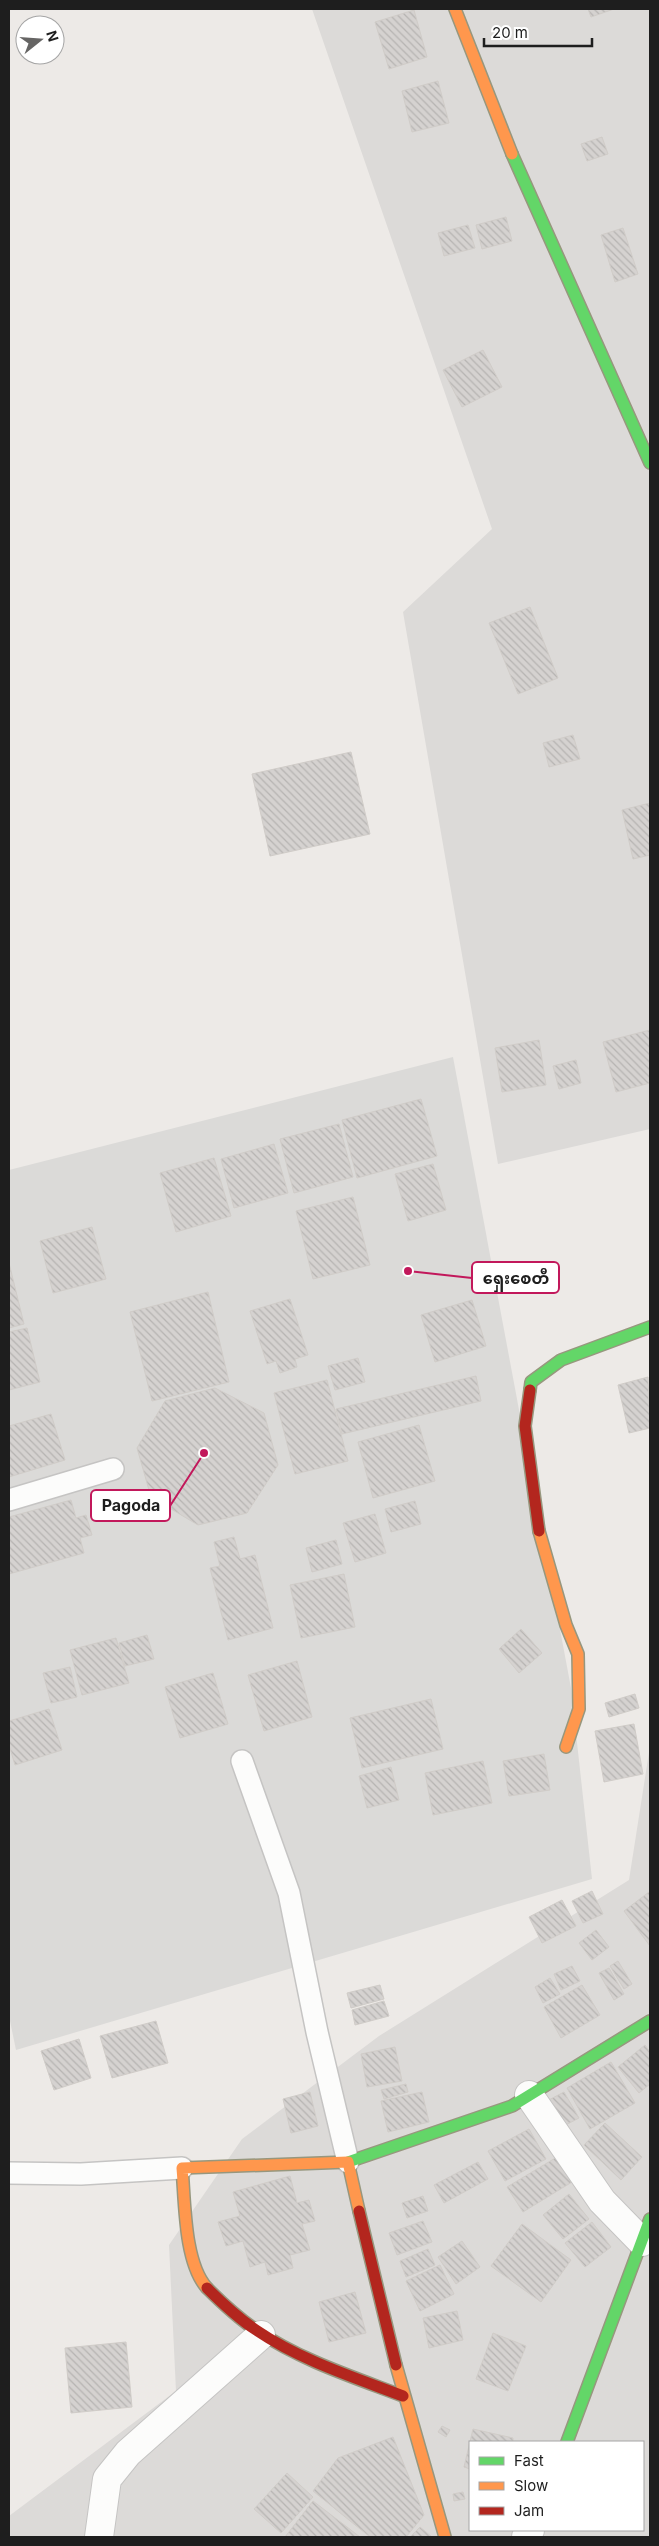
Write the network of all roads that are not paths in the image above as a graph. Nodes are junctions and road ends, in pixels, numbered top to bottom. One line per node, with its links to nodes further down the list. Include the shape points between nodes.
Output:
1 (455, 9): 2 (street, via 545,232)
2 (650, 463)
3 (650, 1327): 6 (street, via 561,1360 531,1382 525,1426 540,1539 578,1654 580,1709)
4 (113, 1470): 5 (lane)
5 (9, 1500)
6 (566, 1747)
7 (242, 1761): 10 (lane, via 289,1893)
8 (650, 2021): 9 (street)
9 (528, 2096): 10 (street, via 512,2106); 13 (street, via 602,2201)
10 (348, 2162): 11 (street); 15 (street)
11 (182, 2168): 12 (lane, via 81,2174); 14 (street, via 190,2244 199,2279 232,2313)
12 (9, 2173)
13 (646, 2230): 16 (street)
14 (261, 2335): 15 (street); 17 (street, via 128,2453 107,2478)
15 (403, 2396): 18 (street)
16 (567, 2441)
17 (99, 2537)
18 (445, 2537)

